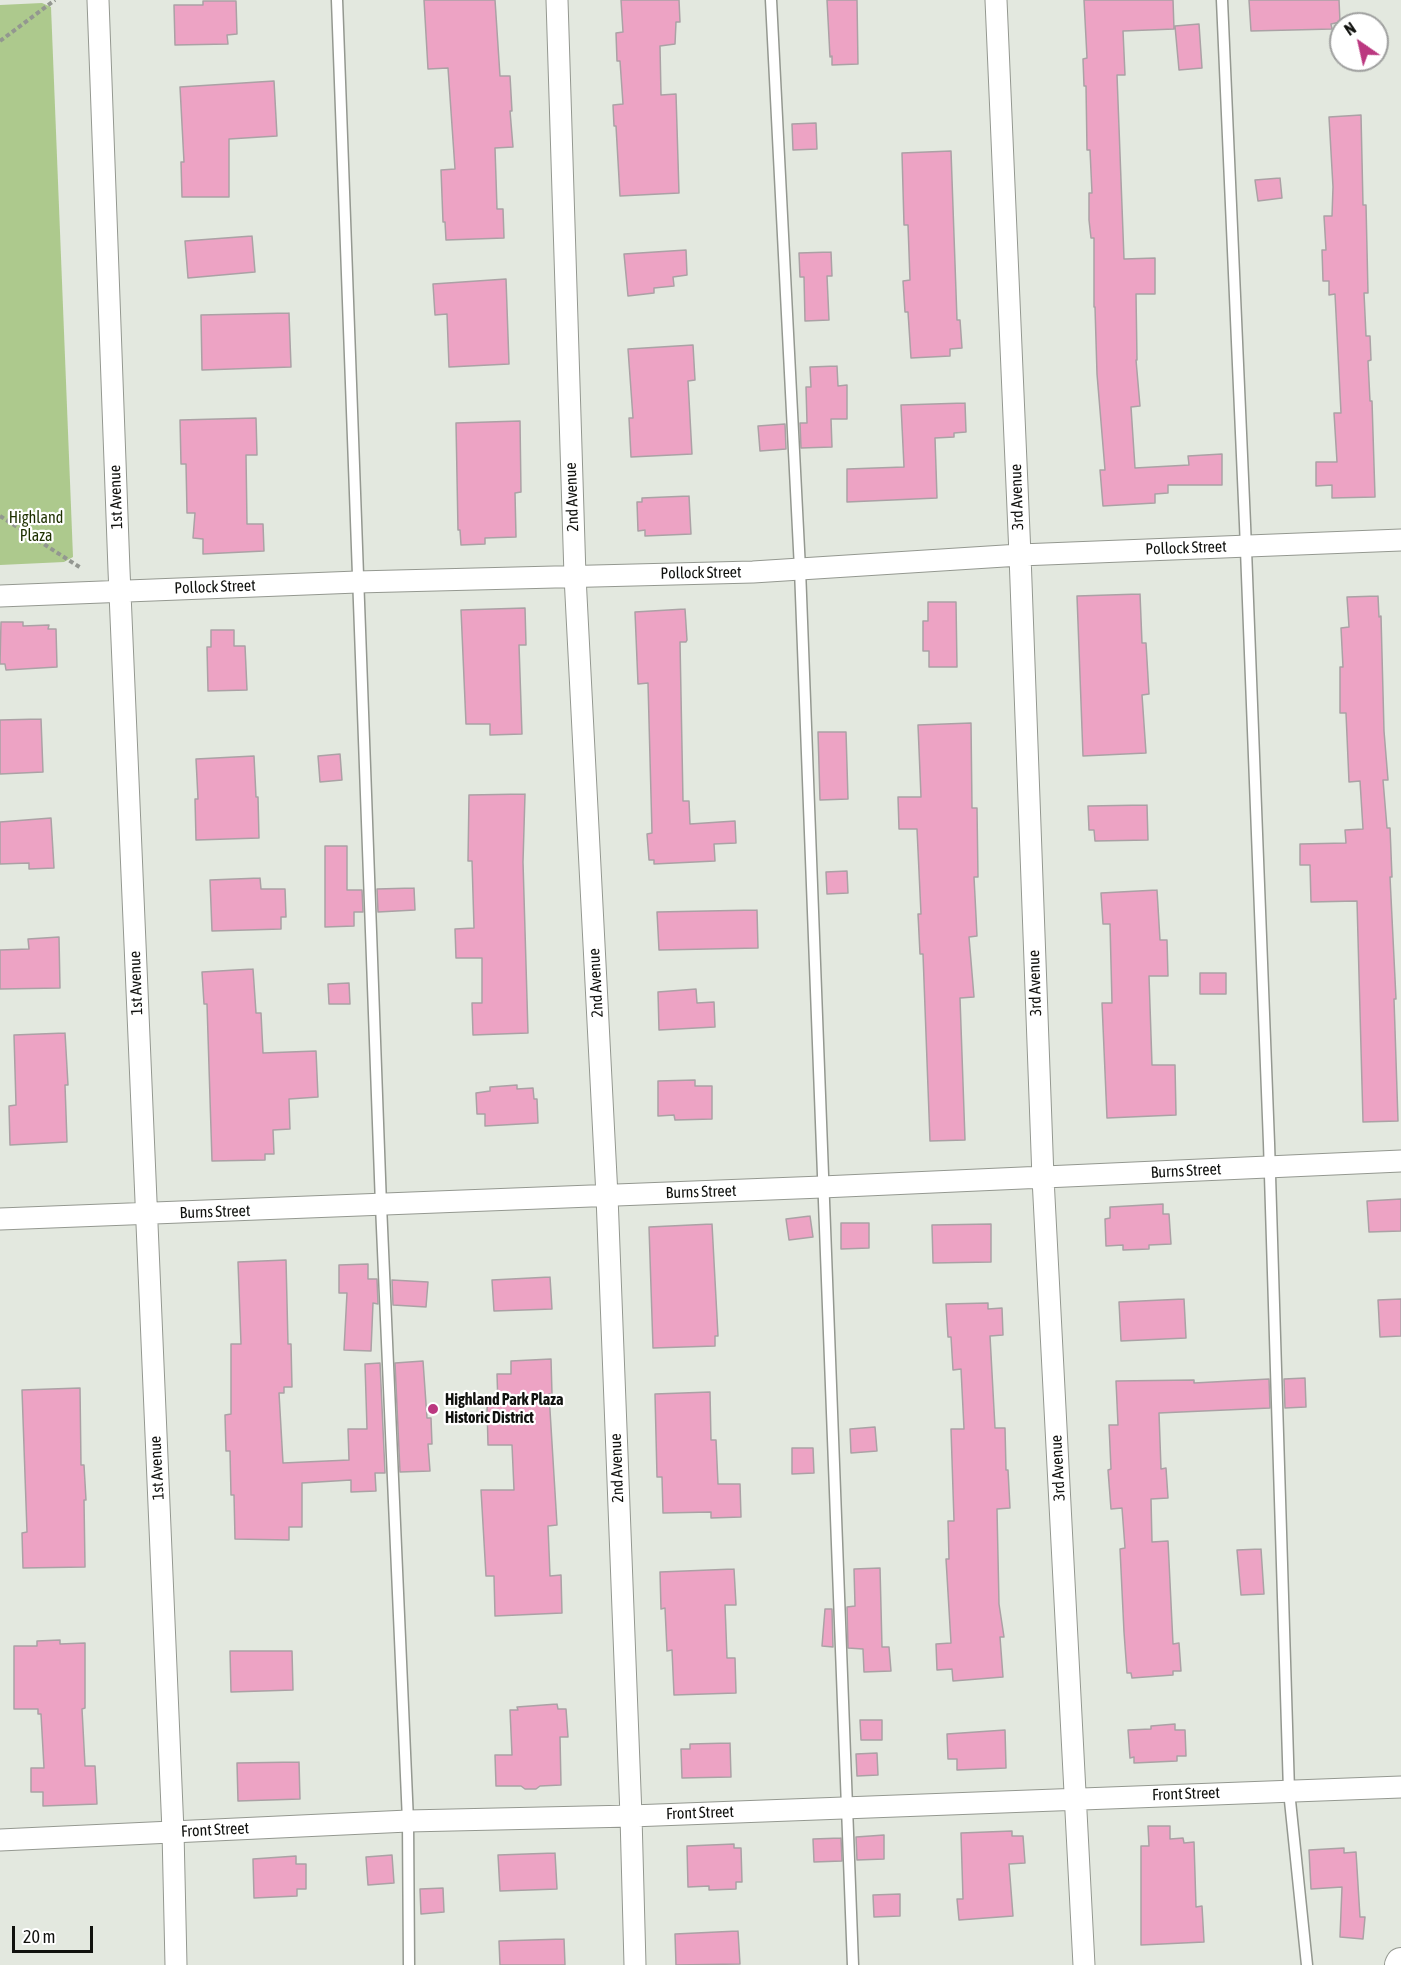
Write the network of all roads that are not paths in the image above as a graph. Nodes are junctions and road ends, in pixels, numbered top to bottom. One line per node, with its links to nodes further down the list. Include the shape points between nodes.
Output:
1 (98, 0): 13 (street, 1st Avenue)
2 (337, 0): 12 (lane)
3 (557, 0): 11 (street, 2nd Avenue)
4 (771, 0): 10 (lane)
5 (996, 0): 9 (street, 3rd Avenue)
6 (1222, 0): 8 (lane)
7 (1401, 540): 8 (street, Pollock Street)
8 (1246, 546): 9 (street, Pollock Street); 16 (lane)
9 (1020, 555): 10 (street, Pollock Street); 17 (street, 3rd Avenue)
10 (800, 569): 11 (street, Pollock Street); 18 (lane)
11 (575, 576): 12 (street, Pollock Street); 19 (street, 2nd Avenue)
12 (357, 582): 13 (street, Pollock Street); 20 (lane)
13 (121, 591): 14 (street, Pollock Street); 21 (street, 1st Avenue)
14 (0, 596)
15 (1401, 1161): 16 (street, Burns Street)
16 (1270, 1167): 17 (street, Burns Street); 24 (lane)
17 (1043, 1178): 18 (street, Burns Street); 25 (street, 3rd Avenue)
18 (822, 1187): 19 (street, Burns Street); 26 (lane)
19 (607, 1196): 20 (street, Burns Street); 27 (street, 2nd Avenue)
20 (381, 1205): 21 (street, Burns Street); 28 (lane)
21 (146, 1214): 22 (street, Burns Street); 29 (street, 1st Avenue)
22 (0, 1219)
23 (1401, 1787): 24 (street, Front Street)
24 (1289, 1791): 25 (street, Front Street); 36 (lane)
25 (1075, 1798): 26 (street, Front Street); 35 (street, 3rd Avenue)
26 (846, 1806): 27 (street, Front Street); 34 (lane)
27 (631, 1816): 28 (street, Front Street); 33 (street, 2nd Avenue)
28 (408, 1821): 29 (street, Front Street); 32 (lane)
29 (173, 1832): 30 (street, Front Street); 31 (street, 1st Avenue)
30 (0, 1840)
31 (176, 1965)
32 (409, 1965)
33 (635, 1965)
34 (853, 1965)
35 (1084, 1965)
36 (1307, 1965)

